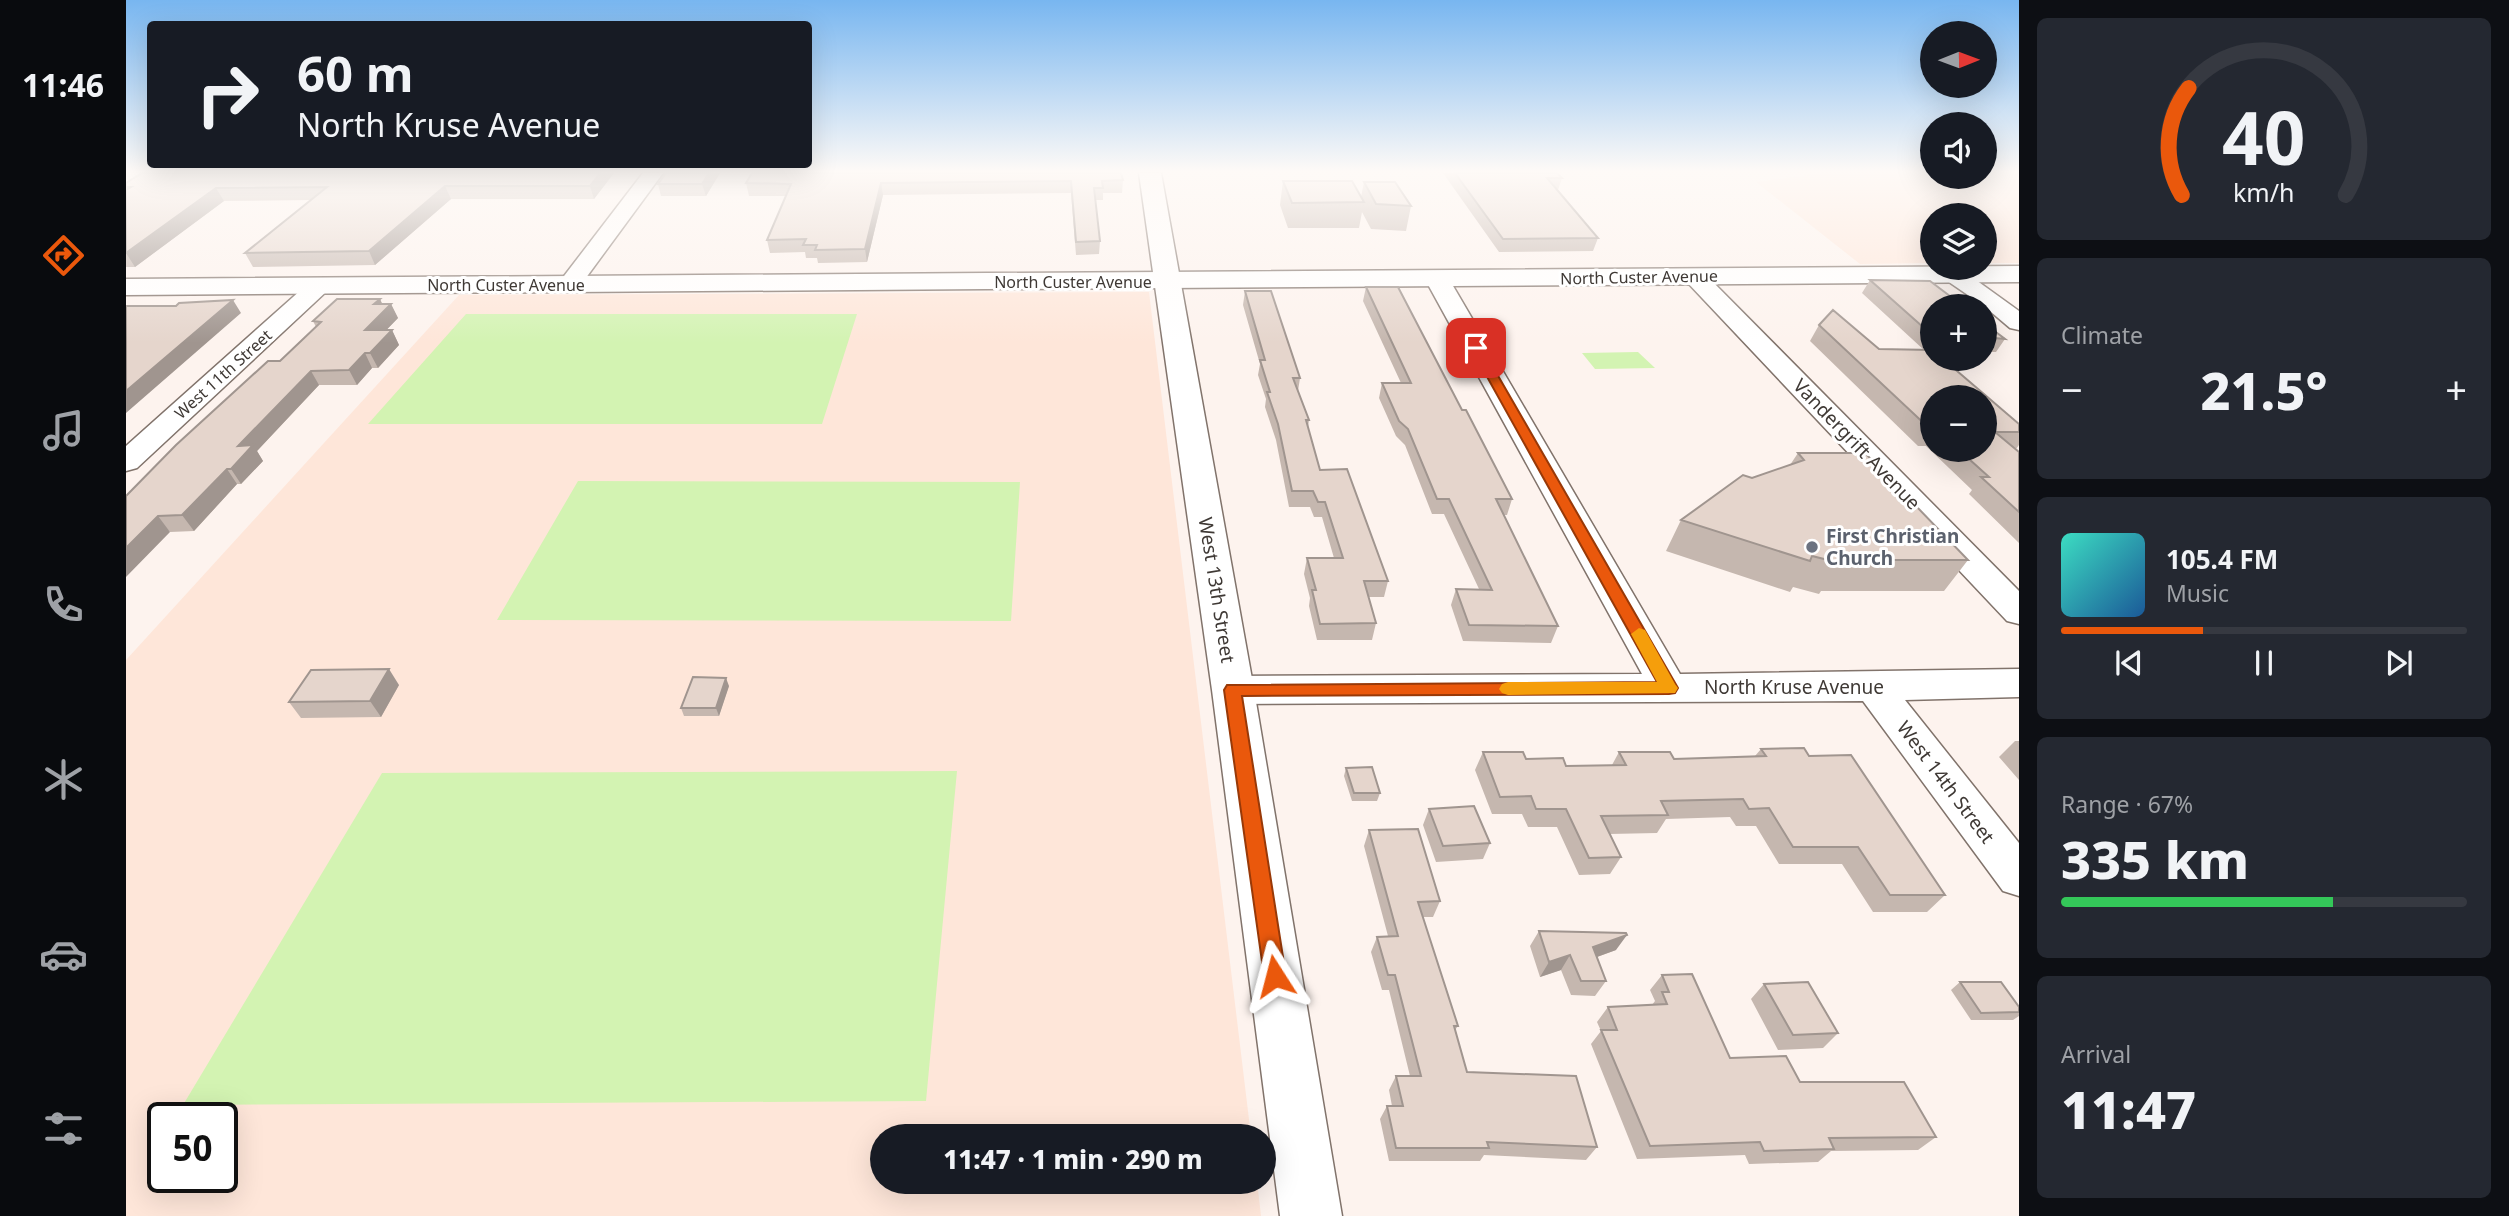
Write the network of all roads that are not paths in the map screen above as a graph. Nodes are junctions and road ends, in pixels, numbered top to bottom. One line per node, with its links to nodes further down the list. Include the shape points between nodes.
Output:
1 (610, 230): 10 (street)
2 (1159, 230): 9 (street, West 13th Street)
3 (1920, 275): 6 (street, North Custer Avenue)
4 (1997, 275): 5 (street, North Custer Avenue)
5 (2019, 275)
6 (1694, 276): 7 (street, North Custer Avenue); 15 (street, Vandergrift Avenue)
7 (1437, 279): 9 (street, North Custer Avenue); 18 (street)
8 (1961, 280): 13 (street)
9 (1167, 281): 10 (street, North Custer Avenue); 19 (street, West 13th Street)
10 (569, 285): 11 (street, North Custer Avenue)
11 (320, 286): 12 (street, North Custer Avenue); 14 (street, West 11th Street)
12 (126, 287)
13 (2019, 323)
14 (126, 462)
15 (2019, 612)
16 (2019, 683): 17 (street, North Kruse Avenue)
17 (1873, 687): 18 (street, North Kruse Avenue); 20 (street, West 14th Street)
18 (1669, 688): 19 (street, North Kruse Avenue)
19 (1233, 690): 21 (street, West 13th Street)
20 (2019, 877)
21 (1311, 1216)

